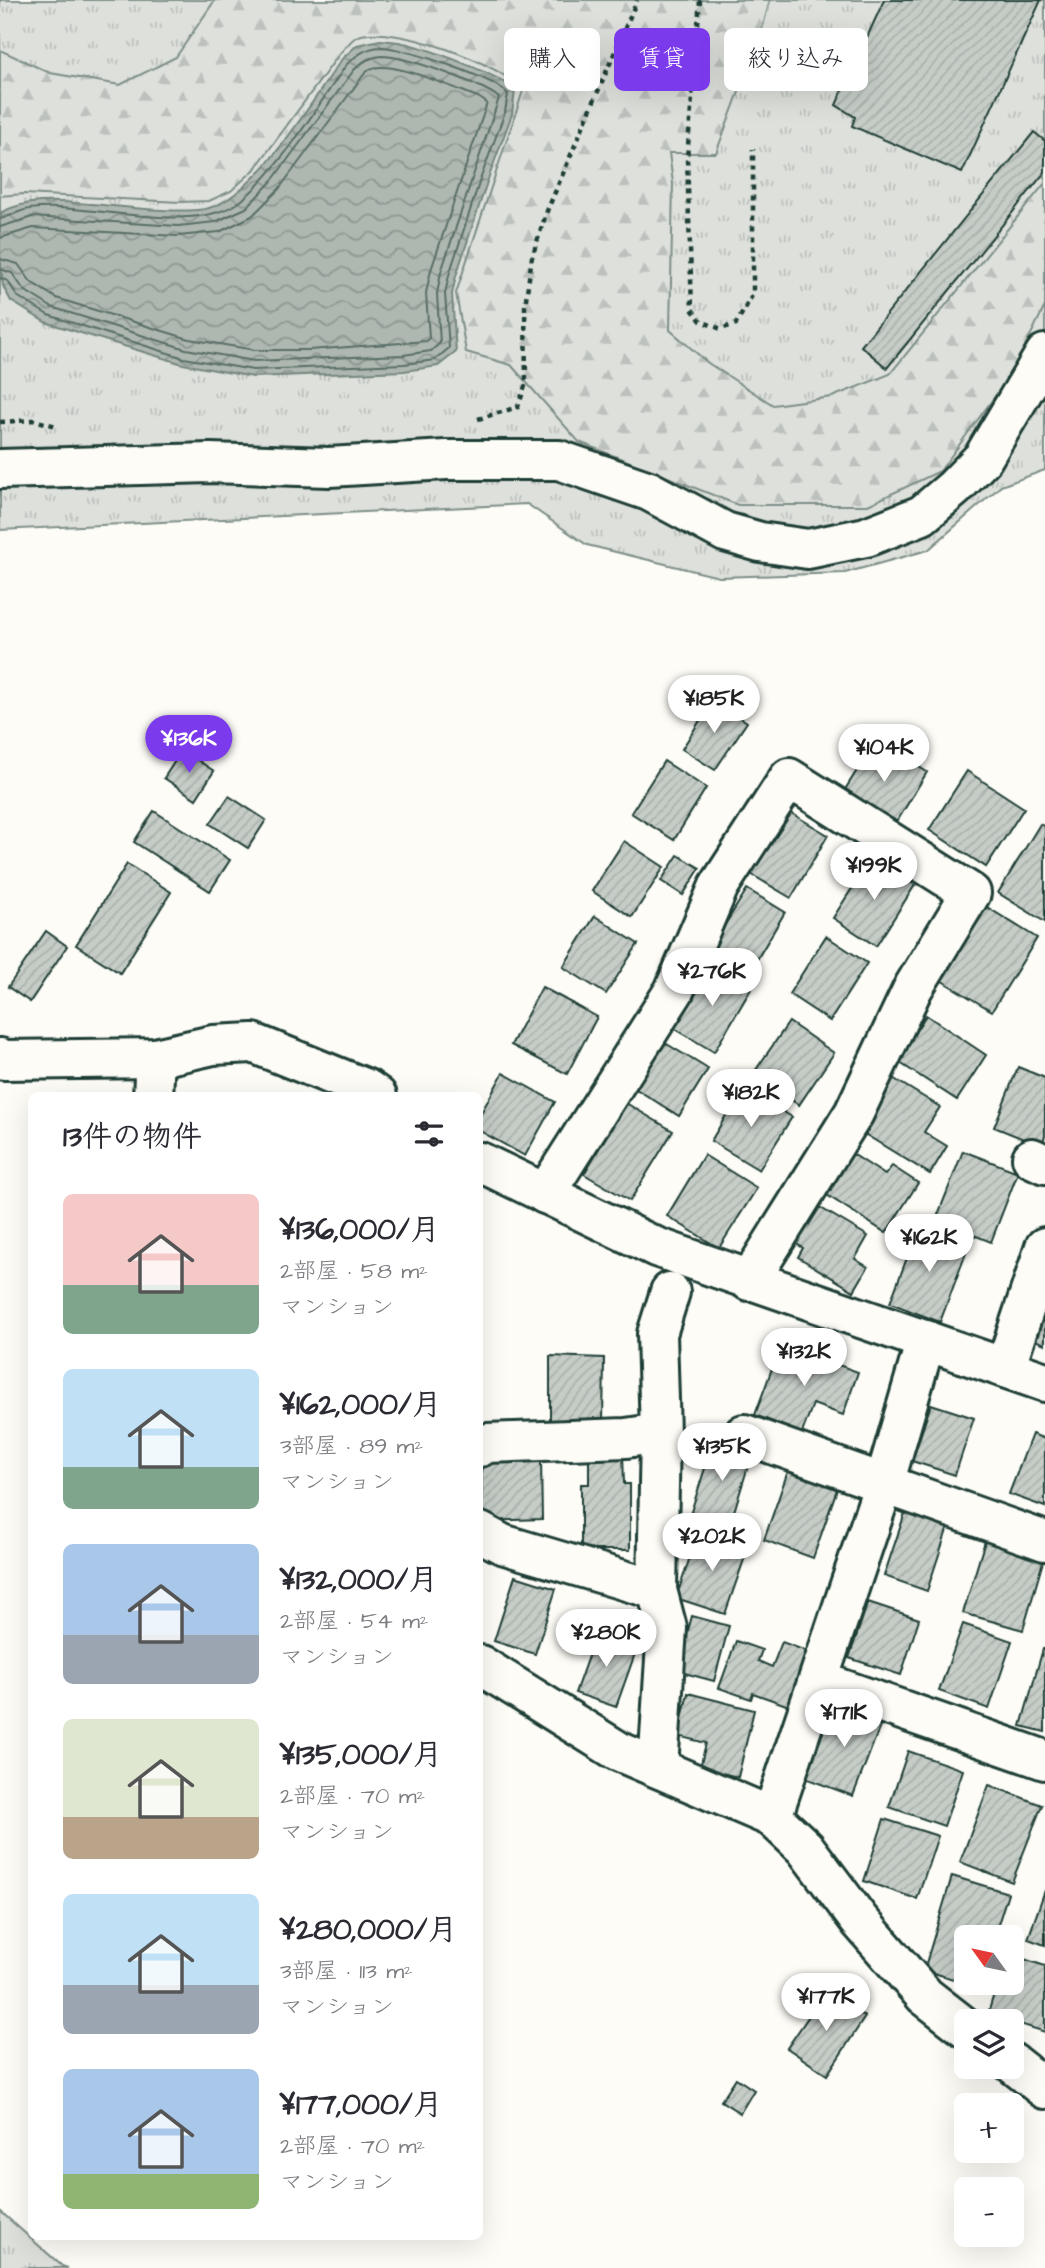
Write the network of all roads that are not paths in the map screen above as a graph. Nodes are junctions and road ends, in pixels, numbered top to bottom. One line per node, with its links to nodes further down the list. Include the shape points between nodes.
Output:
1 (1045, 354): 2 (street, via 983,458 922,515 866,537 808,549 725,532 649,491 559,460)
2 (0, 469)
3 (0, 1058): 4 (street)
4 (155, 1058): 5 (street); 6 (street, via 213,1045 253,1043)
5 (153, 1092)
6 (372, 1092)
7 (483, 1163): 8 (street)
8 (545, 1194): 10 (street, via 656,1247); 10 (street, via 674,991 719,886 789,778 971,893 913,988 854,1113)
9 (1045, 1247): 13 (street)
10 (749, 1281): 12 (street)
11 (670, 1292): 15 (street, via 657,1335)
12 (926, 1340): 13 (street); 18 (street)
13 (1005, 1368): 14 (street)
14 (1045, 1382)
15 (660, 1433): 17 (street); 21 (street)
16 (744, 1434): 18 (street)
17 (483, 1445)
18 (884, 1484): 20 (street); 23 (street)
19 (483, 1534): 21 (street, via 502,1544)
20 (1045, 1541)
21 (657, 1590): 25 (street, via 667,1628)
22 (483, 1667): 25 (street, via 618,1751)
23 (819, 1681): 24 (street); 26 (street)
24 (1045, 1760)
25 (658, 1768): 26 (street)
26 (772, 1817): 27 (street, via 805,1847 859,1920 925,1996)
27 (954, 2019)
28 (1024, 2072): 29 (street)
29 (1045, 2089)

